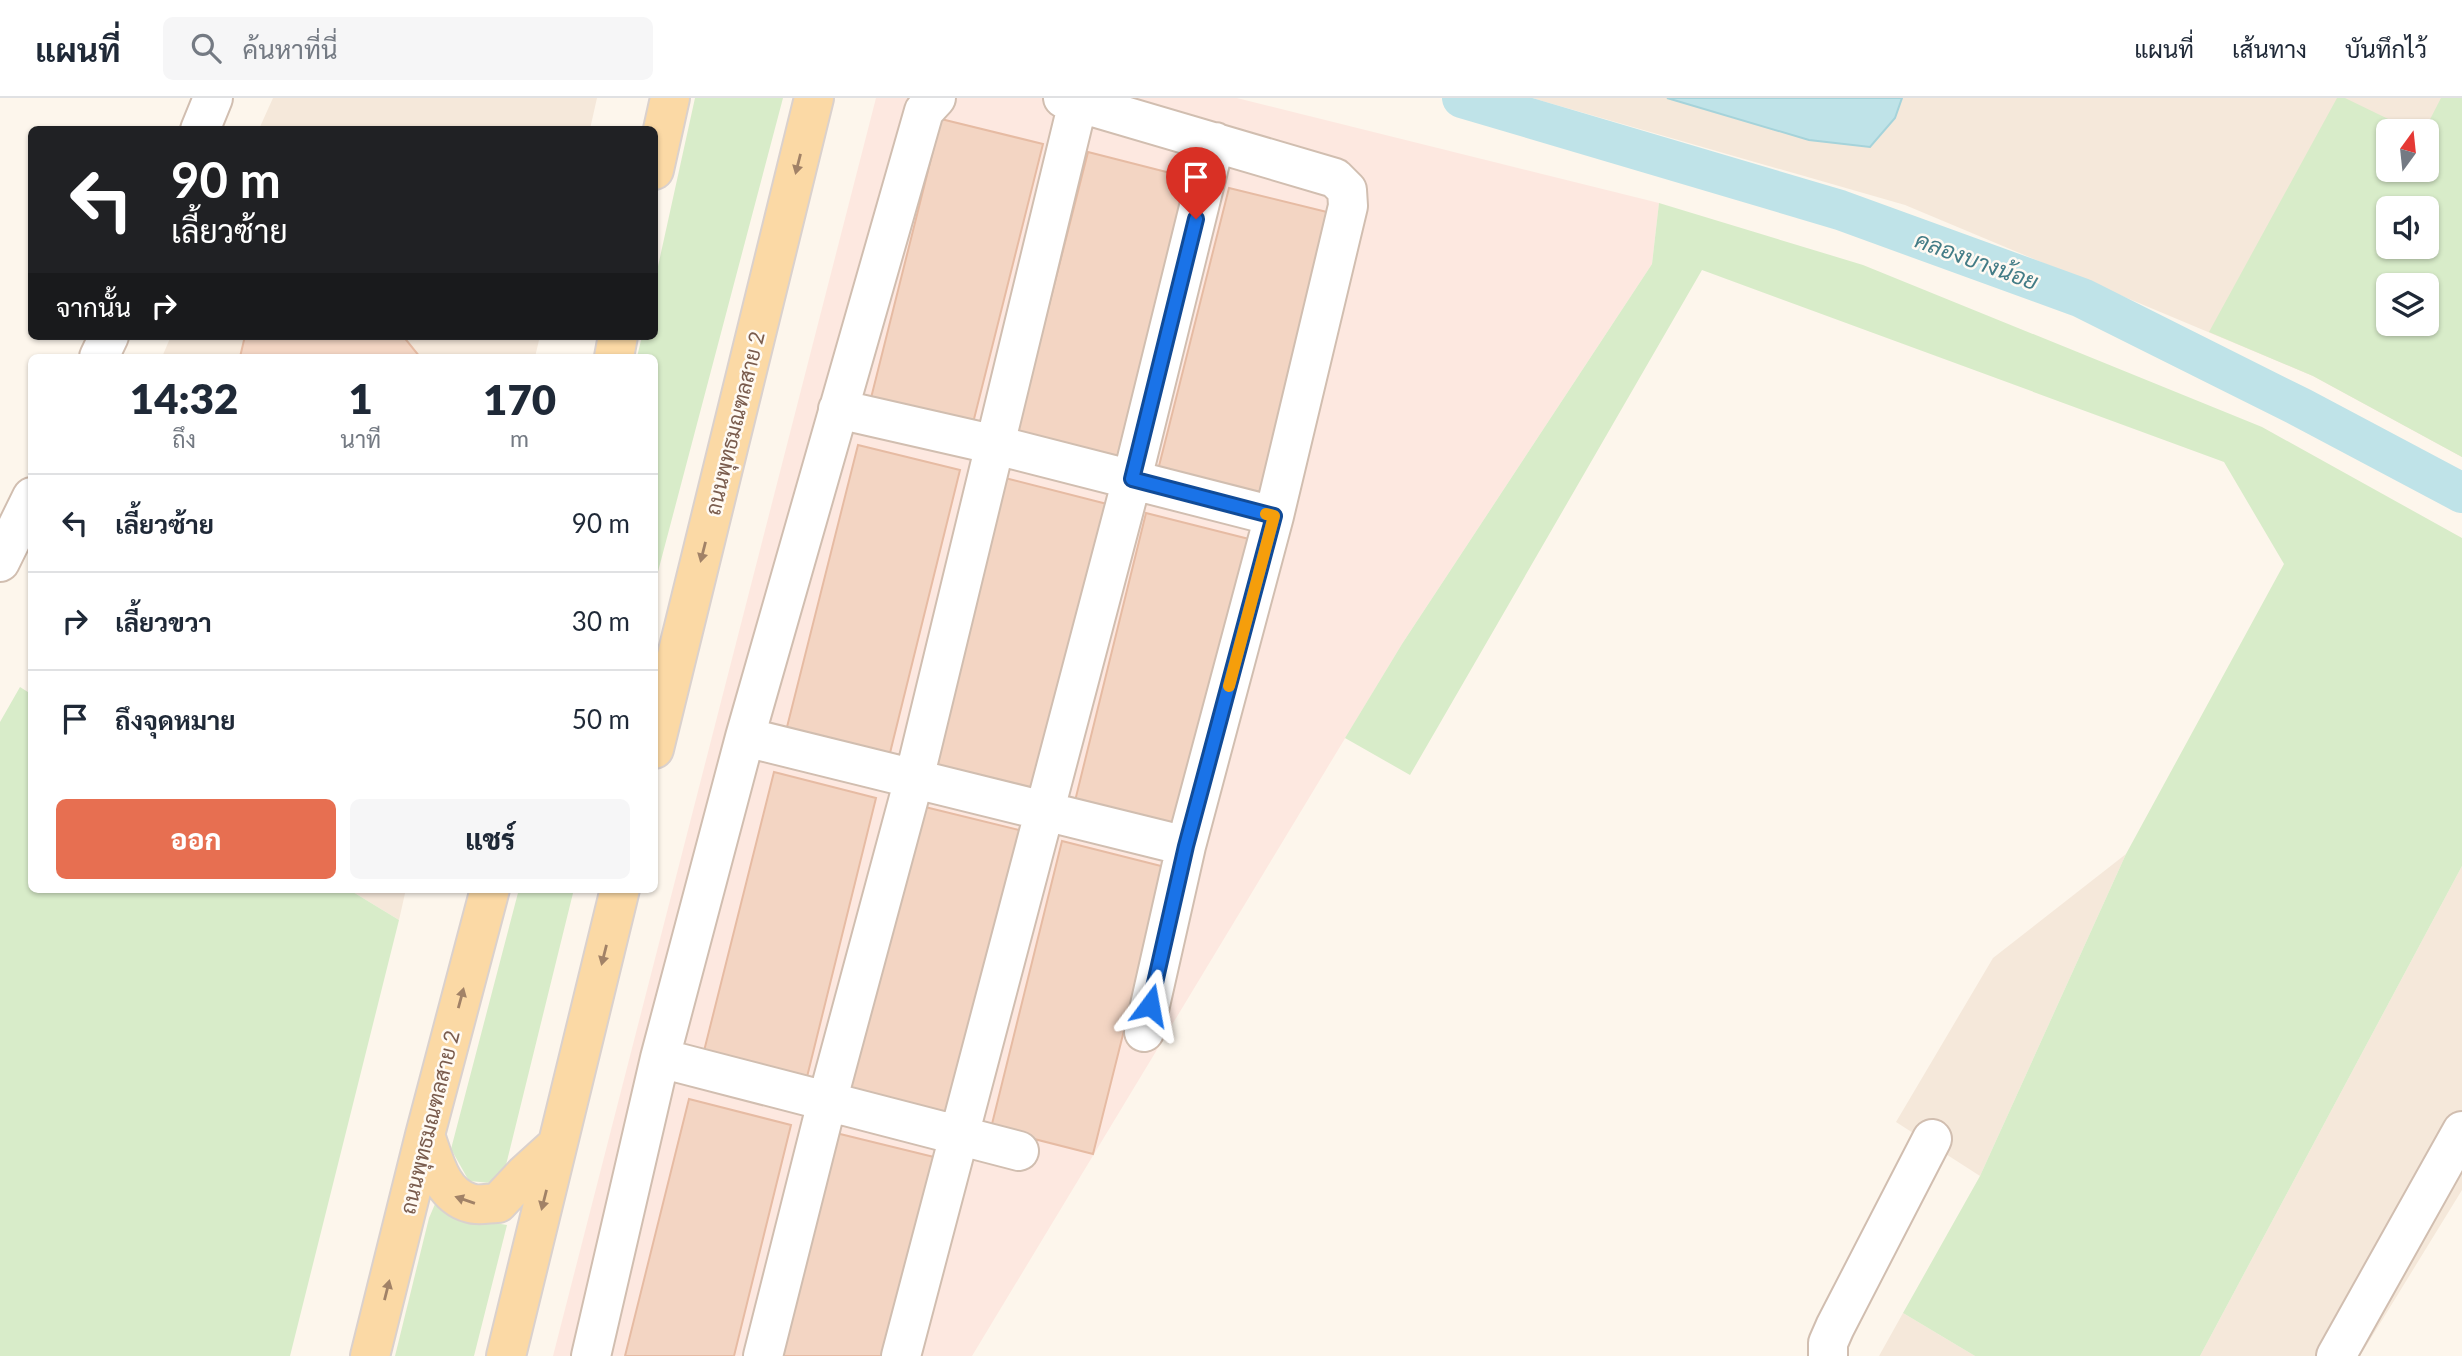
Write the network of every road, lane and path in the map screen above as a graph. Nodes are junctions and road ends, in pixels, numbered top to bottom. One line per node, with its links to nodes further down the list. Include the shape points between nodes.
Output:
1 (213, 98): 6 (street)
2 (670, 98): 8 (main road)
3 (814, 98): 15 (main road, ถนนพุทธมณฑลสาย 2, one-way to 15)
4 (936, 98): 9 (street, via 924,111)
5 (1070, 100): 7 (street); 10 (street)
6 (202, 126)
7 (1215, 142): 11 (street); 13 (street, via 1335,178 1347,190 1348,206)
8 (658, 152)
9 (838, 409): 10 (street); 16 (street)
10 (996, 445): 11 (street); 17 (street)
11 (1132, 479): 13 (street); 18 (street)
12 (28, 505): 14 (street)
13 (1274, 516): 19 (street)
14 (0, 562)
15 (658, 733)
16 (744, 737): 17 (street); 23 (street)
17 (914, 779): 18 (street); 24 (street)
18 (1046, 811): 19 (street); 27 (street)
19 (1186, 846): 22 (street)
20 (489, 893): 26 (main road, ถนนพุทธมณฑลสาย 2, one-way to 20)
21 (619, 893): 29 (main road, one-way to 29)
22 (1144, 1032)
23 (660, 1058): 24 (street); 33 (street)
24 (827, 1102): 27 (street); 34 (street)
25 (2462, 1131): 37 (street)
26 (425, 1135): 29 (main road, one-way to 26, via 498,1203 471,1204 450,1194); 31 (main road, ถนนพุทธมณฑลสาย 2, one-way to 26)
27 (959, 1136): 30 (street); 35 (street)
28 (1933, 1139): 36 (street, via 1835,1327)
29 (557, 1145): 32 (main road, one-way to 32)
30 (1019, 1151)
31 (370, 1356)
32 (506, 1356)
33 (591, 1356)
34 (763, 1356)
35 (901, 1356)
36 (1828, 1356)
37 (2336, 1356)

